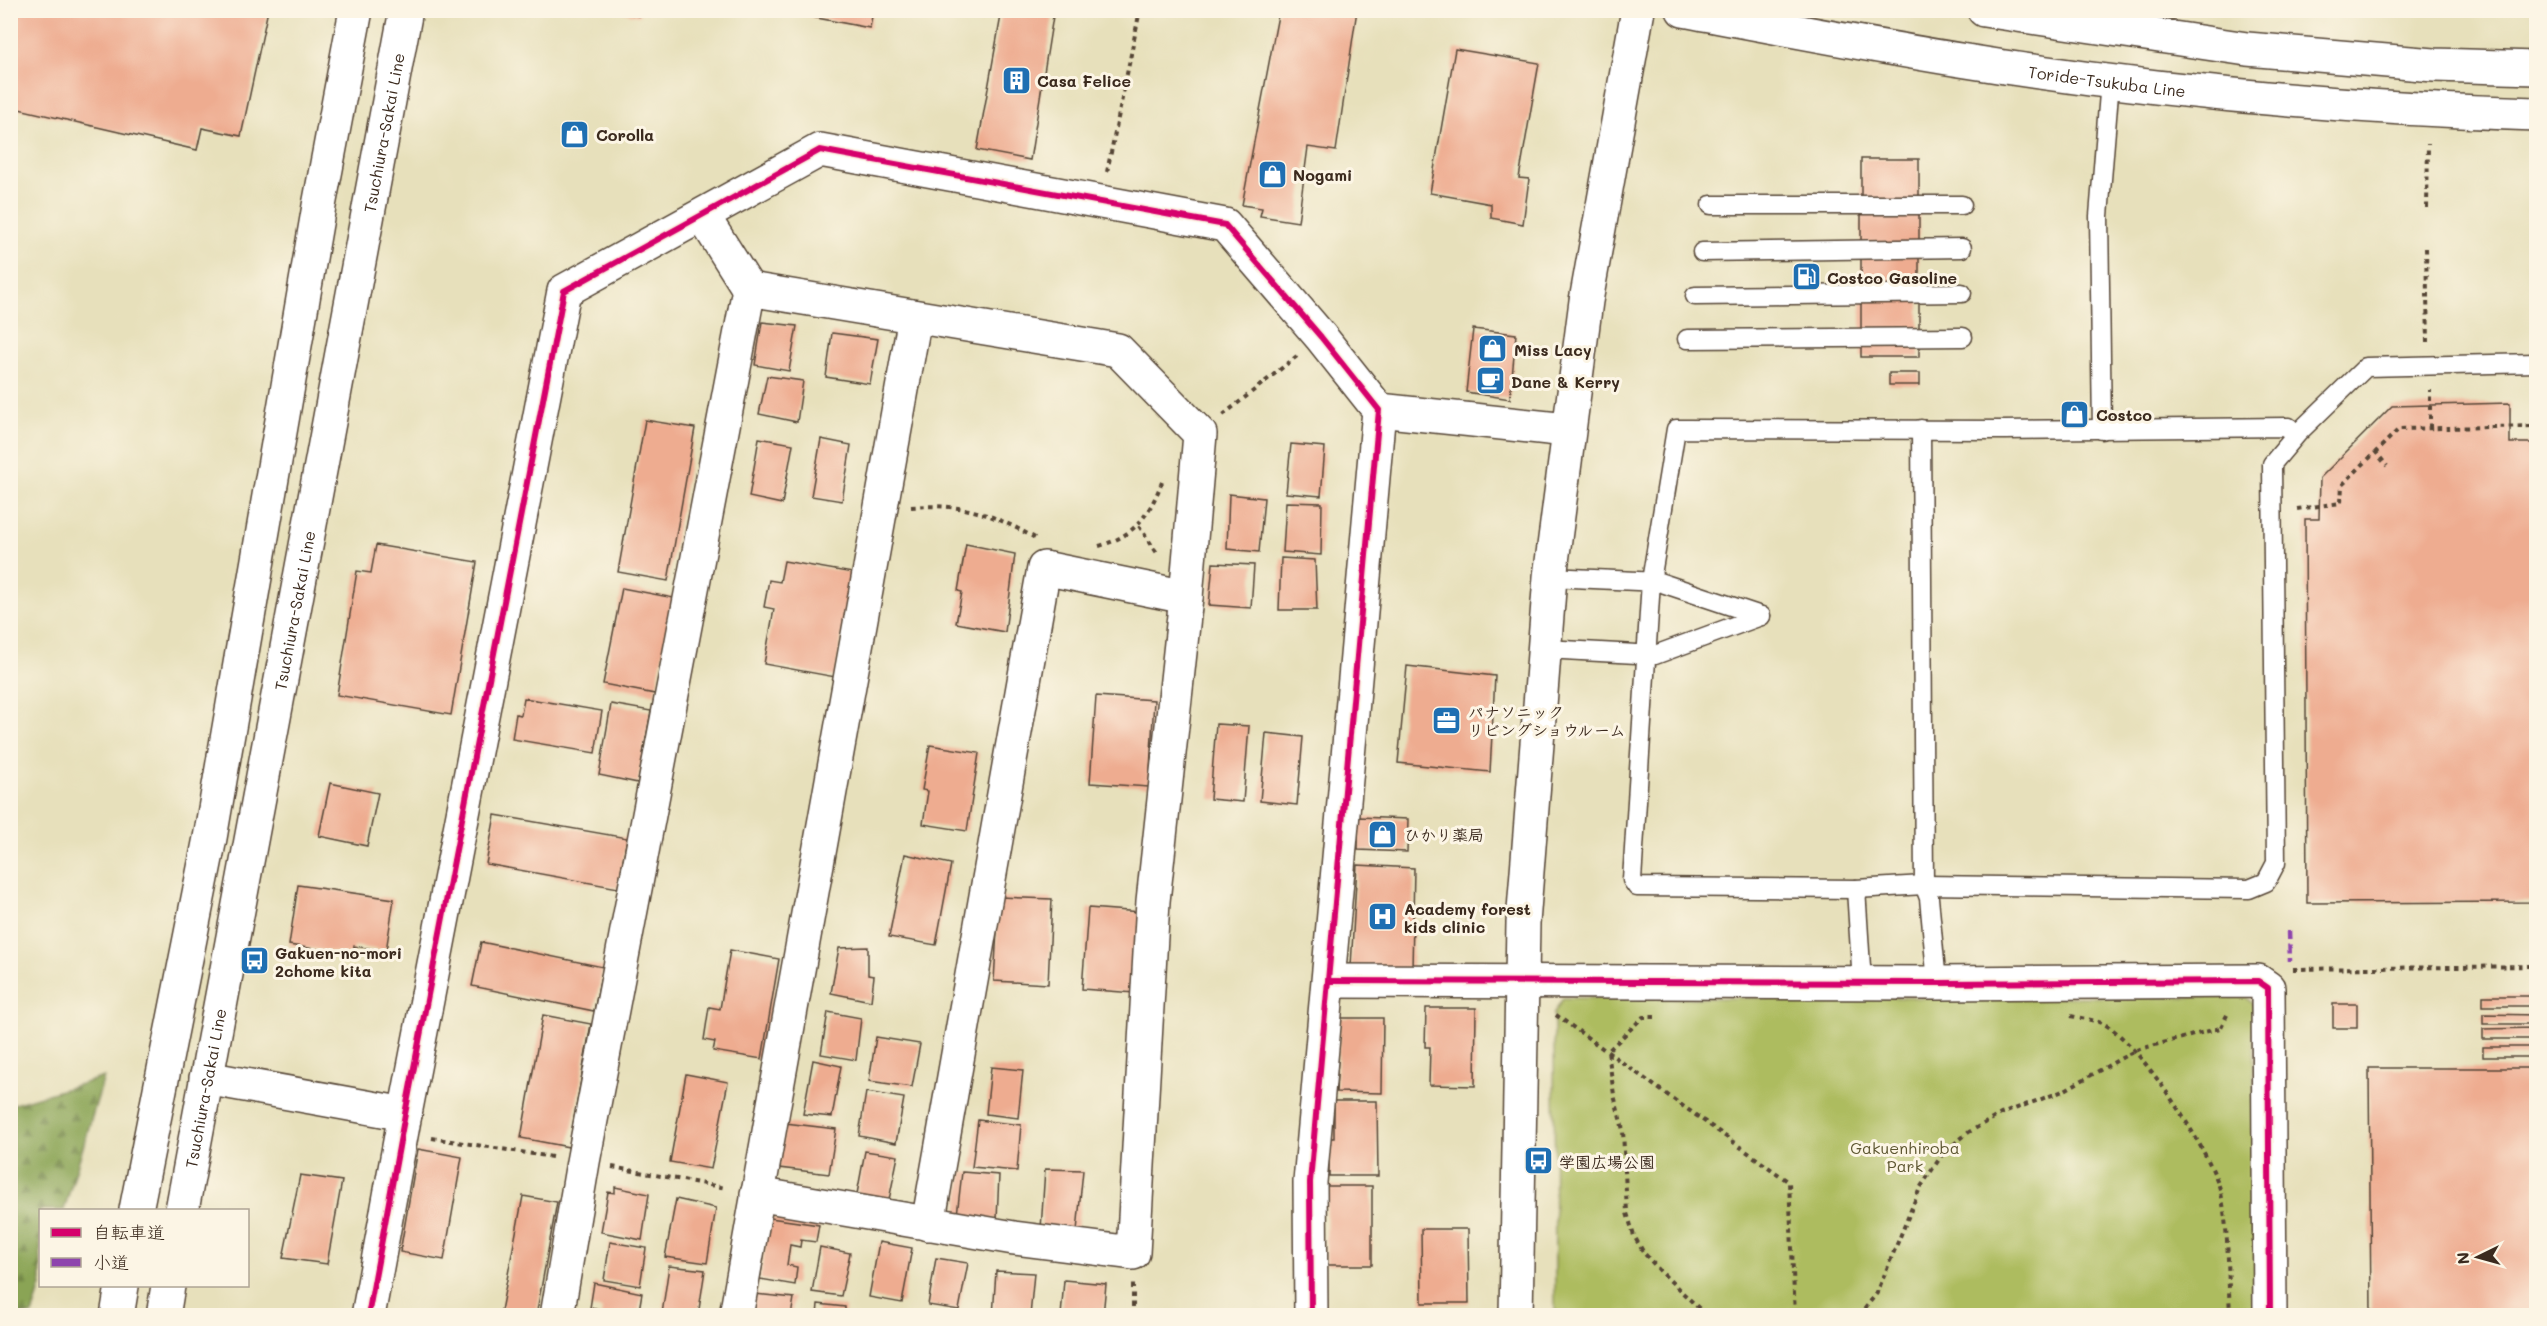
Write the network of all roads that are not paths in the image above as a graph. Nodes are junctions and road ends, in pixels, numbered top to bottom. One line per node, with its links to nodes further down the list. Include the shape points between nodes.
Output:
1 (356, 10): 40 (street, via 210,838)
2 (406, 10): 37 (street, Tsuchiura-Sakai Line)
3 (1638, 10): 24 (street)
4 (1683, 10): 7 (street, Toride-Tsukuba Line, via 1960,60)
5 (1984, 10): 6 (street, via 2247,50 2434,65)
6 (2536, 68)
7 (2110, 81): 8 (street, Toride-Tsukuba Line, via 2421,110); 25 (lane, via 2099,216)
8 (2536, 114)
9 (1711, 205): 10 (lane)
10 (1962, 205)
11 (703, 216): 14 (street); 21 (street, via 820,150 1225,225); 38 (street, via 564,291)
12 (1962, 248): 13 (lane)
13 (1702, 252)
14 (749, 289): 17 (street); 48 (street)
15 (1962, 292): 16 (lane)
16 (1695, 297)
17 (915, 316): 28 (street, via 1118,350 1200,434); 39 (street)
18 (1962, 337): 19 (lane)
19 (1687, 339)
20 (2536, 363): 31 (lane, via 2366,367 2272,464 2276,863 2266,882 2249,889)
21 (1379, 410): 24 (street); 33 (street)
22 (2289, 427): 25 (lane)
23 (1922, 429): 25 (lane); 27 (lane, via 1676,429); 31 (lane)
24 (1567, 430): 26 (street)
25 (2102, 430)
26 (1551, 577): 27 (lane); 29 (street)
27 (1651, 581): 30 (lane); 30 (lane, via 1761,616 1655,656)
28 (1186, 597): 42 (street, via 1044,568); 42 (street, via 1153,901 1133,1253)
29 (1545, 649): 30 (lane); 34 (street, via 1522,923)
30 (1645, 656): 32 (lane, via 1632,880 1637,887)
31 (1924, 885): 32 (lane); 36 (lane, via 1929,898)
32 (1856, 889): 35 (lane)
33 (1329, 981): 34 (street); 50 (street, via 1310,1182)
34 (1521, 983): 35 (street); 51 (street)
35 (1862, 983): 36 (street)
36 (1937, 983): 52 (street, via 2258,981 2268,988)
37 (206, 1078): 38 (street); 41 (street, Tsuchiura-Sakai Line)
38 (405, 1114): 47 (street)
39 (757, 1194): 42 (street); 49 (street)
40 (136, 1209)
41 (182, 1209)
42 (928, 1224)
43 (123, 1287): 45 (street)
44 (168, 1287): 46 (street)
45 (117, 1316)
46 (163, 1316)
47 (368, 1316)
48 (557, 1316)
49 (736, 1316)
50 (1311, 1316)
51 (1516, 1316)
52 (2270, 1316)

